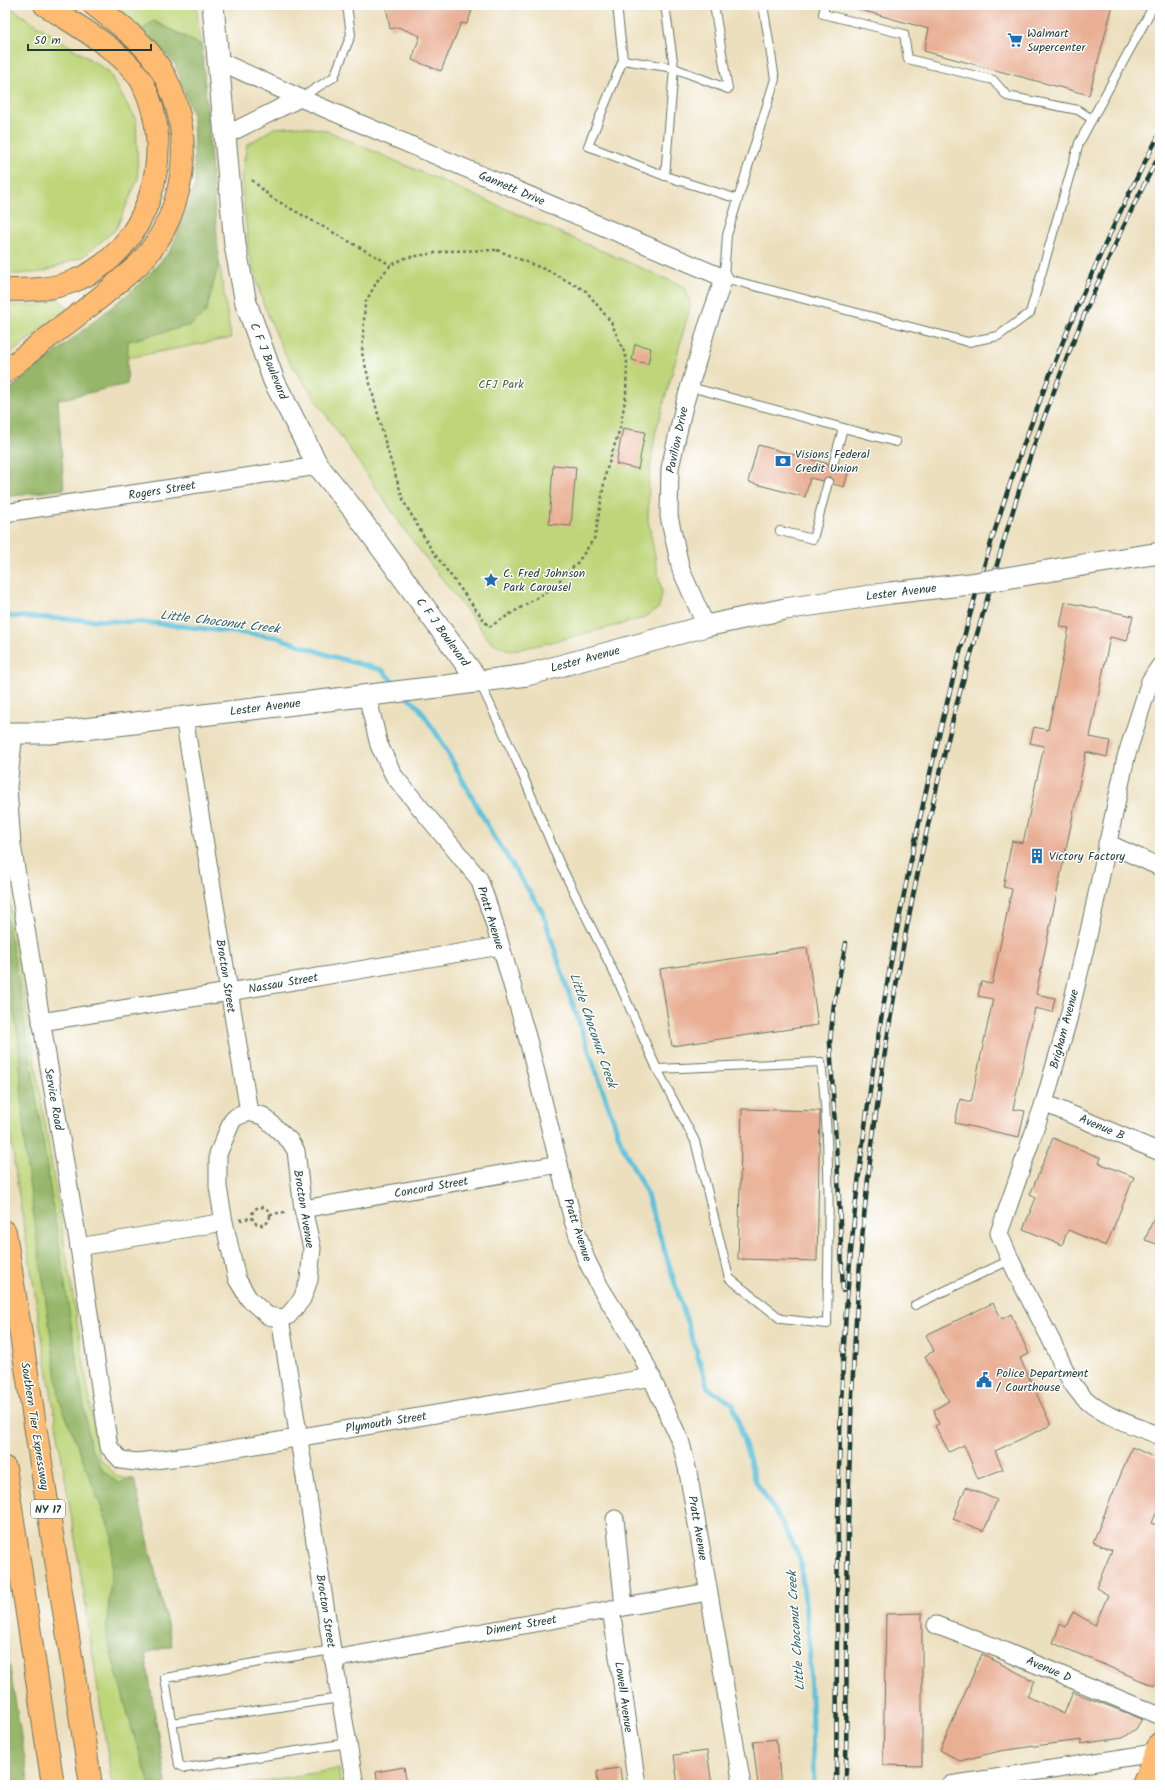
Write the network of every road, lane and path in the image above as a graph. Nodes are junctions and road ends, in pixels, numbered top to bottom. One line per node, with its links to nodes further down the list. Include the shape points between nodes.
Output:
1 (45, 5): 22 (main road, via 110,48 143,84 153,114 157,164 153,189 142,217 132,234 103,265 74,281 53,288)
2 (94, 5): 23 (main road, via 150,55 164,75 172,93 179,121 183,155 178,194 168,221 149,253 138,265)
3 (213, 5): 12 (street, C F J Boulevard)
4 (347, 5): 14 (lane, via 351,35 334,76)
5 (617, 5): 11 (lane)
6 (665, 5): 13 (lane)
7 (714, 5): 13 (lane, via 728,89)
8 (763, 5): 19 (lane, via 775,79)
9 (825, 5): 15 (lane, via 823,14 904,34 908,59 994,80 1007,96 1078,110)
10 (1154, 5): 15 (lane)
11 (623, 60): 13 (lane); 17 (lane, via 588,146)
12 (219, 61): 14 (street, Gannett Drive); 16 (street, C F J Boulevard)
13 (674, 68): 17 (lane)
14 (300, 98): 16 (street); 21 (street, Gannett Drive)
15 (1092, 119): 21 (lane, via 1078,143 1030,313 998,336 968,342)
16 (226, 136): 28 (street, C F J Boulevard, via 235,245 246,303 274,381)
17 (665, 176): 19 (lane)
18 (252, 180): 20 (path, via 272,198)
19 (738, 199): 21 (lane, via 727,235)
20 (391, 265): 20 (path, via 379,278 364,303 362,353 387,449 404,502 431,549 489,627 551,589 578,562 595,537 606,472 620,428 626,395 626,359 611,322 586,291 549,271 497,250 447,250 405,258)
21 (724, 278): 24 (street, Pavilion Drive)
22 (5, 290)
23 (5, 372)
24 (690, 387): 25 (lane); 33 (street, Pavilion Drive, via 670,468 669,516 681,570)
25 (843, 428): 26 (lane); 27 (lane)
26 (896, 442)
27 (833, 465)
28 (318, 466): 30 (street, Rogers Street); 35 (street, C F J Boulevard, via 354,509)
29 (828, 482): 31 (lane, via 813,539)
30 (5, 513)
31 (780, 532)
32 (1160, 553): 33 (street, Lester Avenue, bridge, via 970,584 785,609)
33 (706, 626): 35 (street, Lester Avenue, via 527,674)
34 (1160, 666): 39 (street, Brigham Avenue, via 1150,681 1126,757)
35 (480, 682): 36 (street, Lester Avenue); 44 (lane, via 559,862 617,979)
36 (372, 695): 37 (street, Lester Avenue); 41 (street, Pratt Avenue, via 379,745 394,776 479,879)
37 (184, 717): 38 (street, Lester Avenue, via 50,733); 42 (street, Brocton Street)
38 (9, 733): 43 (street, Service Road, via 8,787 12,845)
39 (1107, 844): 40 (street); 45 (street, Brigham Avenue, via 1070,1013)
40 (1160, 866)
41 (500, 946): 42 (street, Nassau Street); 48 (street, Pratt Avenue, via 528,1040)
42 (229, 992): 43 (street, Nassau Street); 46 (street, Brocton Street)
43 (41, 1022): 53 (street, Service Road)
44 (657, 1069): 44 (lane, via 696,1141 729,1278 781,1319 827,1324 829,1200 826,1106 821,1062)
45 (1044, 1102): 47 (street, Avenue B); 54 (street, Brigham Avenue, via 998,1233)
46 (249, 1112): 49 (street, Brocton Avenue, via 263,1116 290,1141 296,1151); 51 (street, via 232,1121 218,1154 218,1187)
47 (1160, 1152)
48 (559, 1164): 49 (street, Concord Street); 57 (street, Pratt Avenue, via 573,1221 586,1259)
49 (302, 1209): 56 (street, Brocton Avenue, via 312,1248 309,1280 302,1299 288,1316)
50 (270, 1219): 50 (path, via 268,1210 263,1207 258,1207 251,1218 258,1225 263,1225)
51 (224, 1222): 53 (street); 56 (street, via 237,1279 249,1299 268,1316)
52 (5, 1232): 73 (main road, Southern Tier Expressway / NY 17)
53 (79, 1247): 60 (street, Service Road, via 109,1447)
54 (1010, 1260): 55 (lane); 59 (street, Brigham Avenue, via 1069,1380 1085,1398 1106,1415)
55 (915, 1305)
56 (280, 1318): 58 (street)
57 (652, 1377): 58 (street, Plymouth Street); 63 (street, Pratt Avenue, via 680,1443 688,1472)
58 (300, 1436): 60 (street, Plymouth Street, via 190,1456 137,1462); 66 (street, Brocton Street)
59 (1160, 1436)
60 (120, 1460)
61 (5, 1468): 72 (main road, NY 17)
62 (615, 1519): 64 (street, Lowell Avenue)
63 (708, 1592): 64 (street, Diment Street); 76 (street, Pratt Avenue)
64 (617, 1608): 66 (street, Diment Street); 75 (street, Lowell Avenue)
65 (936, 1625): 68 (street, Avenue D)
66 (332, 1655): 67 (street, Brocton Street); 69 (lane, via 165,1678)
67 (340, 1698): 69 (lane); 70 (street, Brocton Street)
68 (1160, 1716)
69 (172, 1723): 70 (lane, via 178,1765 186,1768)
70 (348, 1743): 74 (street, Brocton Street)
71 (1158, 1749): 77 (street); 78 (main road)
72 (53, 1785)
73 (91, 1785)
74 (355, 1785)
75 (637, 1785)
76 (742, 1785)
77 (950, 1785)
78 (1143, 1785)

